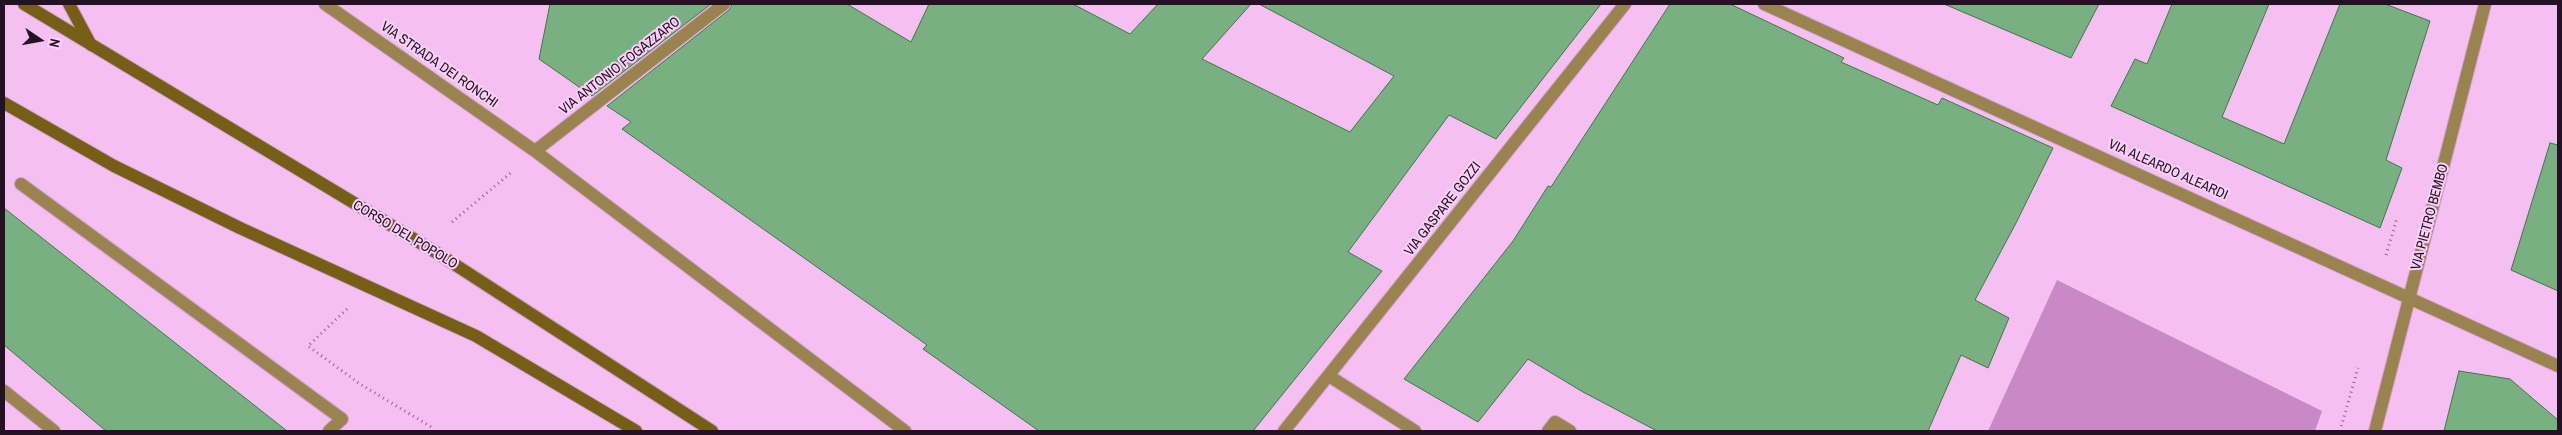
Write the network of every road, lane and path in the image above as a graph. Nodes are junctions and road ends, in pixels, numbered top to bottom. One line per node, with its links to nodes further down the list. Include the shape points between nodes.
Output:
1 (24, 4): 8 (street, CORSO DEL POPOLO)
2 (69, 4): 8 (street)
3 (325, 4): 10 (street, VIA STRADA DEI RONCHI)
4 (724, 4): 10 (street, VIA ANTONIO FOGAZZARO)
5 (1625, 4): 17 (street, VIA GASPARE GOZZI)
6 (1764, 4): 13 (street, VIA ALEARDO ALEARDI)
7 (2485, 4): 13 (street, VIA PIETRO BEMBO)
8 (92, 47): 23 (street, CORSO DEL POPOLO, via 437,253)
9 (4, 103): 22 (street, via 114,166 240,228 476,336)
10 (535, 152): 12 (path); 24 (street, VIA STRADA DEI RONCHI)
11 (21, 184): 21 (street, via 342,419)
12 (452, 222)
13 (2409, 298): 16 (street, VIA ALEARDO ALEARDI); 30 (street, VIA PIETRO BEMBO)
14 (347, 309): 19 (path, via 308,346 360,384)
15 (2361, 358): 29 (path)
16 (2558, 366)
17 (1329, 376): 25 (street, VIA GASPARE GOZZI); 26 (street)
18 (4, 391): 20 (street)
19 (433, 428)
20 (54, 431)
21 (329, 431)
22 (636, 431)
23 (712, 431)
24 (904, 431)
25 (1284, 431)
26 (1415, 431)
27 (1548, 431): 28 (street, via 1555,422)
28 (1570, 431)
29 (2340, 431)
30 (2375, 431)

